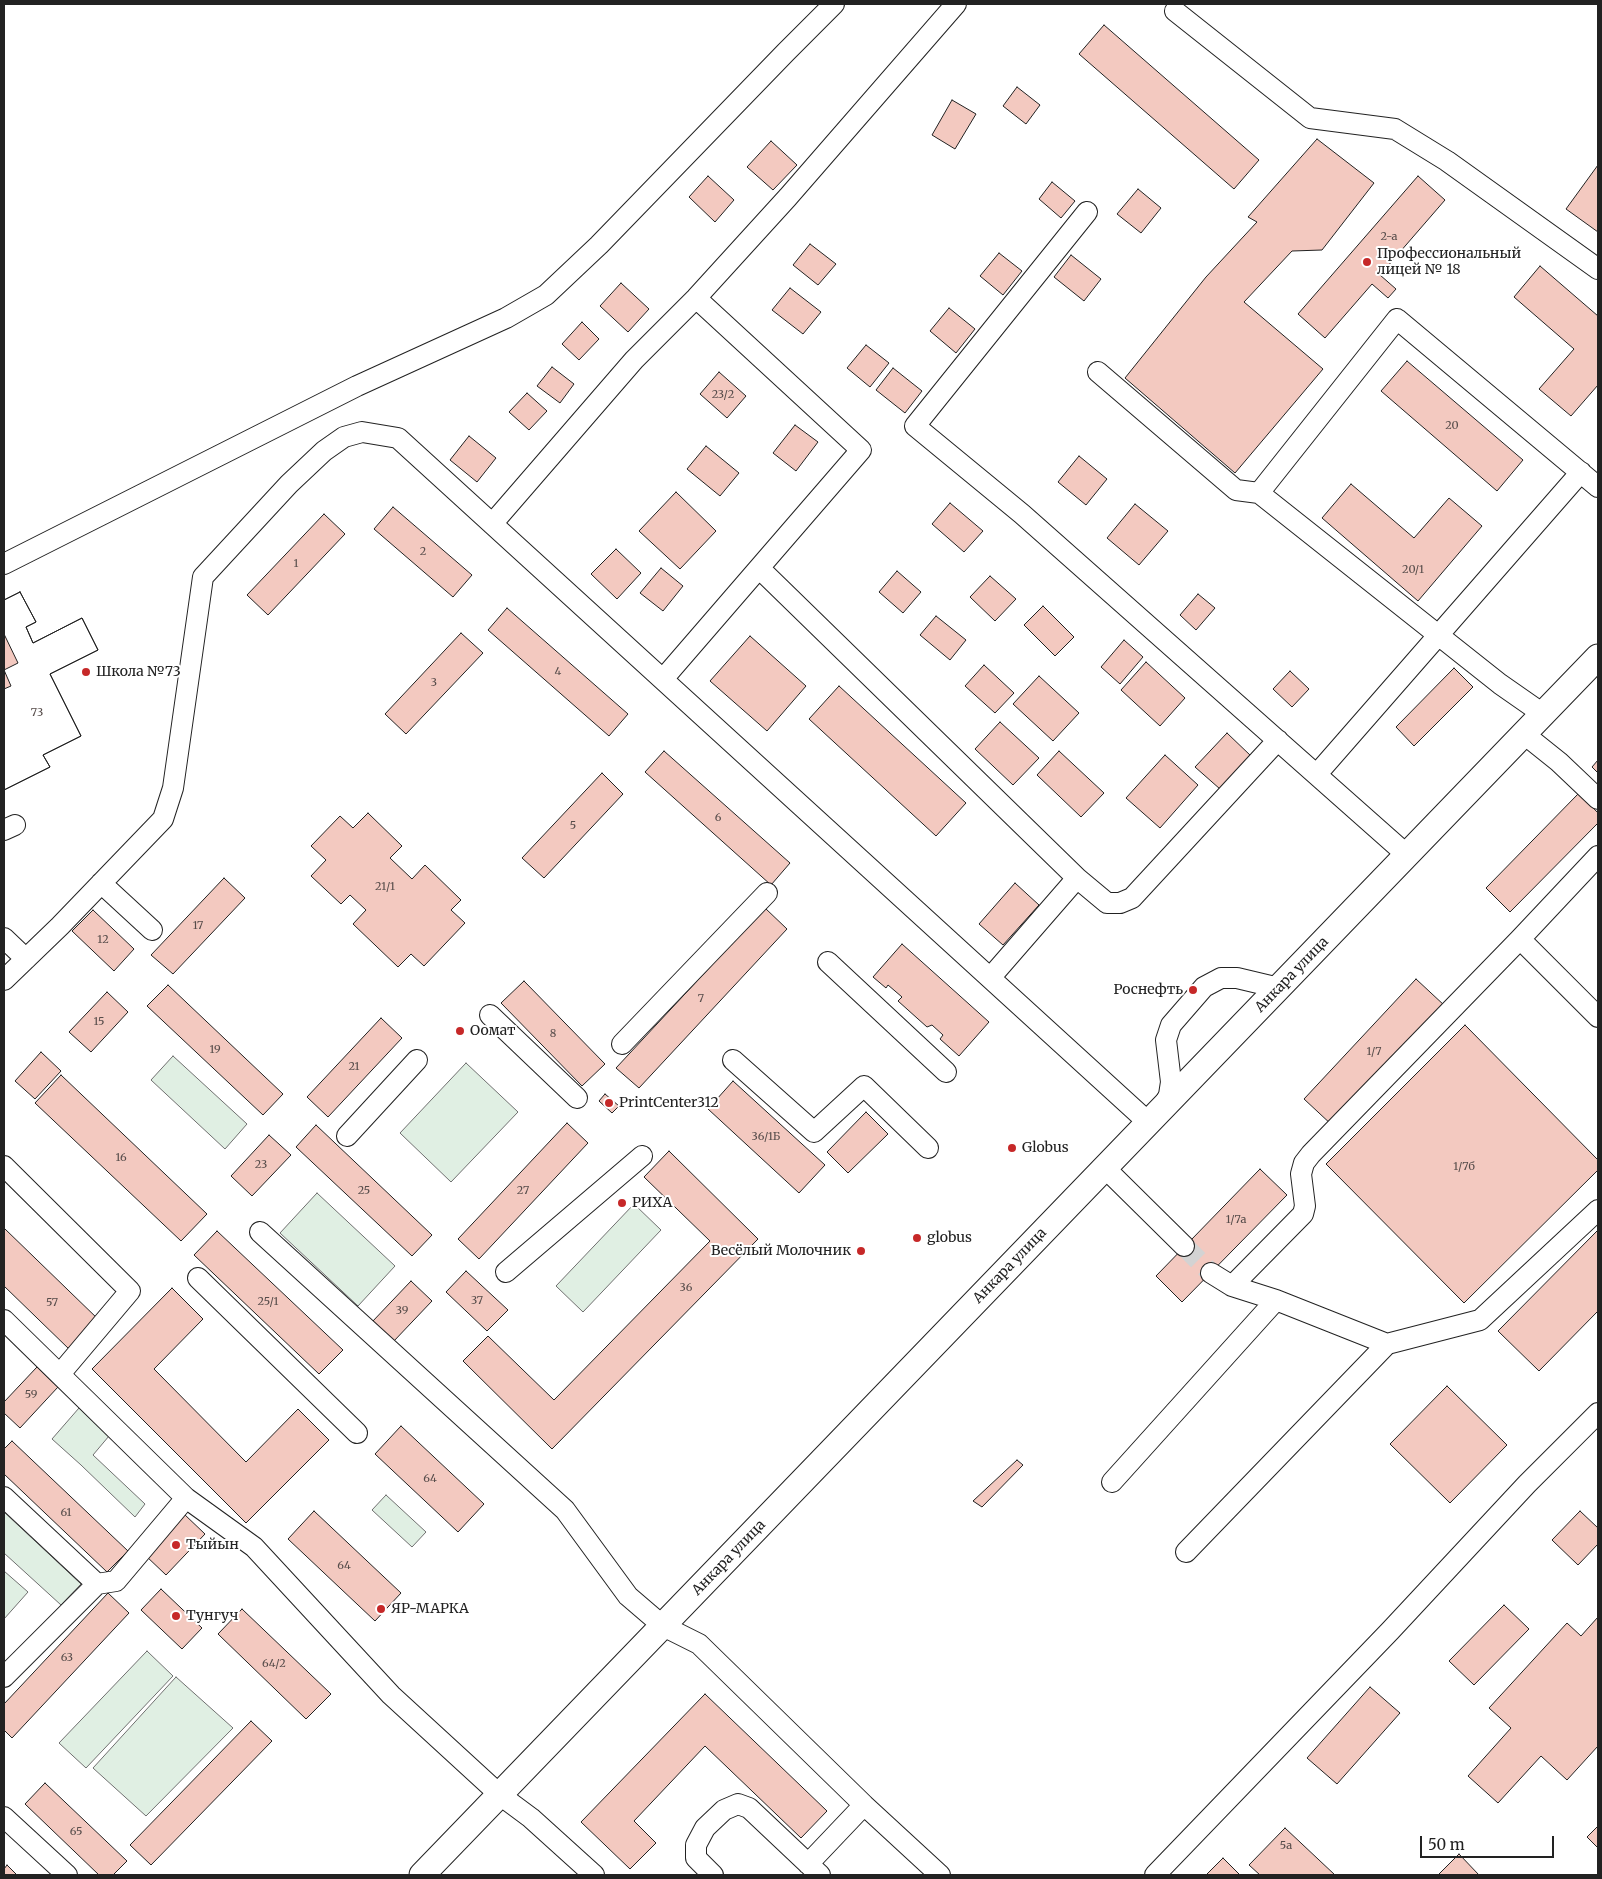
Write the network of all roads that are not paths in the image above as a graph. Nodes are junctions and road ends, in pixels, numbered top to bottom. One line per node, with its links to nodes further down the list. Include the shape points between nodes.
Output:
1 (834, 4): 12 (street, via 546,295 506,318 357,386)
2 (956, 4): 6 (street, via 788,198)
3 (1175, 11): 5 (street, via 1310,118 1395,129 1447,161)
4 (1087, 212): 19 (street, via 915,426 1022,514)
5 (1598, 269)
6 (696, 298): 11 (street, via 634,360); 13 (street, via 861,450)
7 (1098, 372): 10 (street, via 1236,490)
8 (1580, 472): 9 (street); 10 (street, via 1397,319); 14 (street)
9 (1598, 486)
10 (1259, 493): 14 (street)
11 (492, 524): 16 (street); 25 (street, via 398,438 362,432 344,437 324,451 203,577 172,788 162,819)
12 (4, 564)
13 (759, 568): 16 (street); 24 (street)
14 (1438, 634): 17 (street, via 1500,684); 20 (street)
15 (1598, 658): 17 (main road, Анкара улица)
16 (663, 680): 32 (street)
17 (1544, 714): 18 (main road, Анкара улица)
18 (1524, 734): 21 (street); 22 (main road, Анкара улица)
19 (1278, 740): 20 (street); 24 (street, via 1132,898 1120,903 1107,902)
20 (1317, 774): 22 (street)
21 (1598, 799)
22 (1407, 855): 34 (main road, Анкара улица)
23 (1598, 856): 29 (street)
24 (1077, 878): 32 (street)
25 (100, 883): 27 (street); 30 (street)
26 (767, 893): 37 (street)
27 (152, 930)
28 (4, 938): 30 (street)
29 (1520, 939): 36 (street); 54 (street, via 1311,1154 1304,1163 1302,1174 1303,1214)
30 (26, 959): 33 (street)
31 (828, 962): 40 (street)
32 (990, 978): 42 (street)
33 (4, 980)
34 (1279, 988): 42 (main road, Анкара улица); 42 (street, via 1236,978 1221,978 1204,987 1171,1025 1166,1040 1171,1082 1169,1095)
35 (490, 1015): 41 (street)
36 (1598, 1017)
37 (622, 1044)
38 (417, 1060): 43 (street)
39 (733, 1060): 44 (street, via 814,1132 864,1086)
40 (946, 1072)
41 (577, 1098)
42 (1156, 1116): 47 (main road, Анкара улица)
43 (347, 1136)
44 (928, 1148)
45 (642, 1156): 51 (street)
46 (4, 1166): 58 (street, via 130,1291)
47 (1105, 1168): 50 (street); 66 (main road, Анкара улица)
48 (1598, 1210): 57 (street, via 1480,1320)
49 (260, 1232): 66 (street, via 565,1510 628,1596)
50 (1184, 1246)
51 (506, 1272)
52 (1211, 1273): 54 (street)
53 (198, 1278): 60 (street)
54 (1232, 1286): 55 (street)
55 (1276, 1300): 57 (street); 61 (street)
56 (4, 1320): 58 (street)
57 (1388, 1344): 64 (street)
58 (60, 1374): 63 (street)
59 (1598, 1413): 77 (street)
60 (357, 1433)
61 (1112, 1482)
62 (4, 1497): 65 (street)
63 (186, 1498): 65 (street, via 116,1582); 68 (street, via 254,1547 391,1695)
64 (1186, 1552)
65 (97, 1584): 67 (street)
66 (663, 1626): 68 (main road, Анкара улица); 69 (street, via 699,1644)
67 (4, 1677)
68 (500, 1795): 73 (main road, Анкара улица); 74 (street, via 531,1818)
69 (864, 1805): 71 (street); 76 (street)
70 (4, 1817): 72 (street)
71 (814, 1870): 75 (street, via 748,1808 738,1804 724,1810 705,1828 696,1845 696,1858)
72 (67, 1875)
73 (422, 1875)
74 (594, 1875)
75 (713, 1875)
76 (940, 1875)
77 (1155, 1875)

